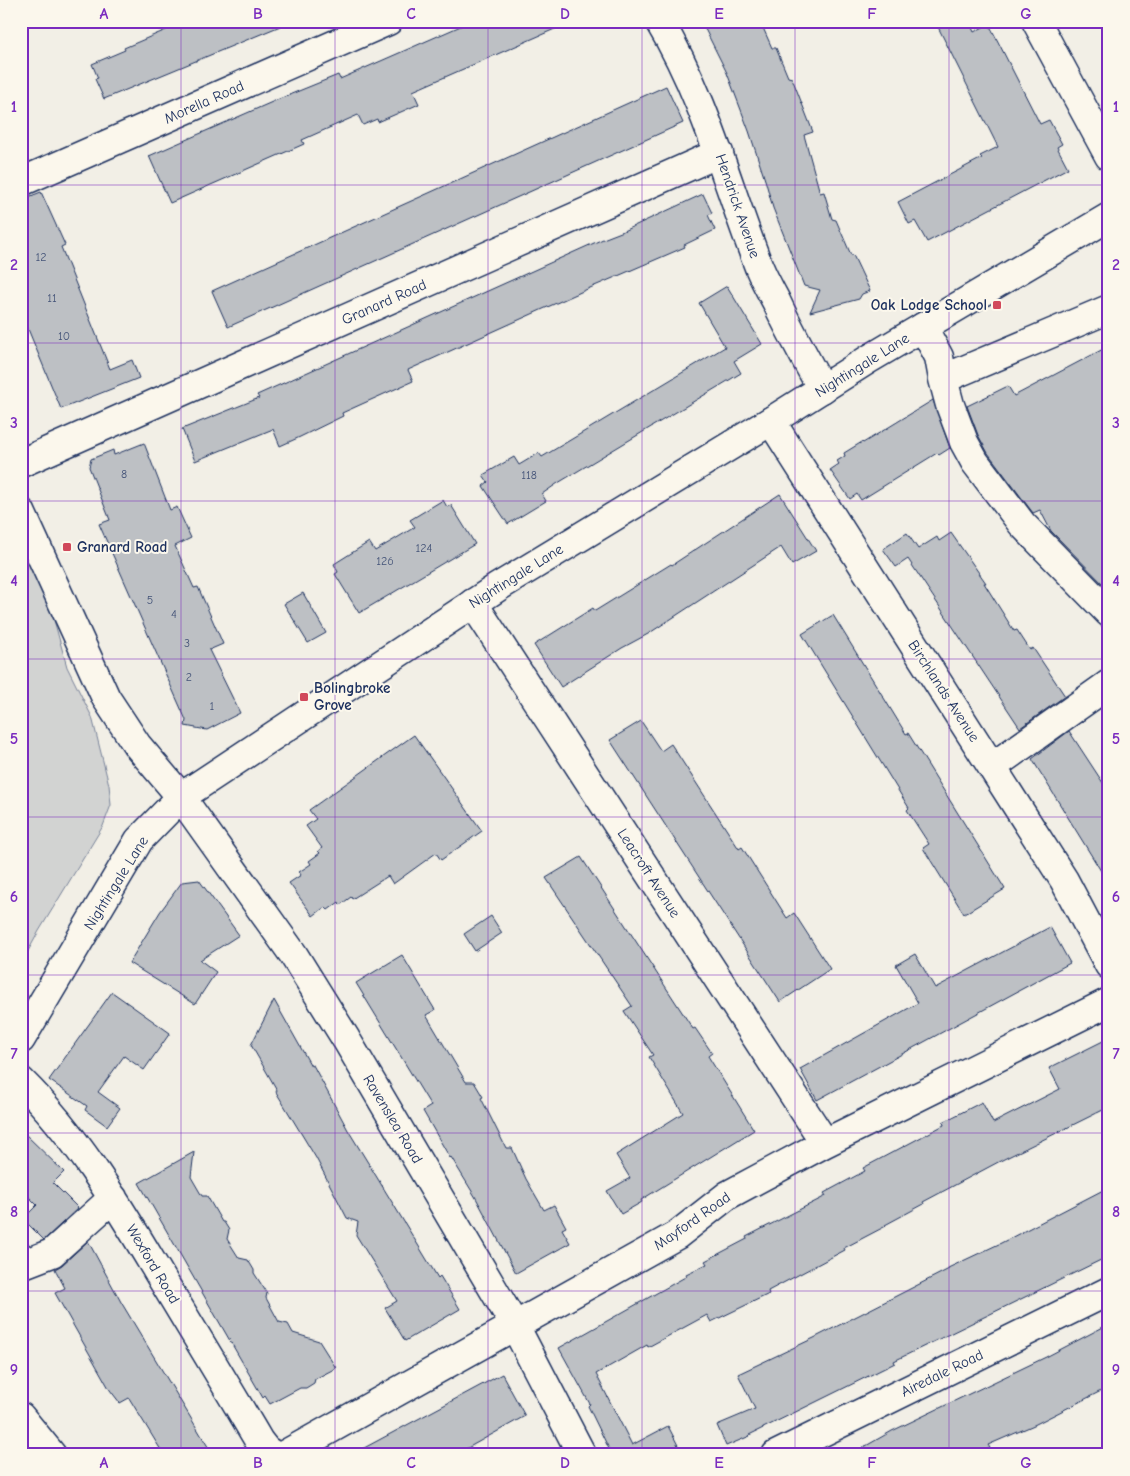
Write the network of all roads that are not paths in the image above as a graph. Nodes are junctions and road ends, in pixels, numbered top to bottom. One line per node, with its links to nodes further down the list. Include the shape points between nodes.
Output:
1 (388, 21): 6 (street, Morella Road)
2 (659, 21): 4 (street, Hendrick Avenue)
3 (1036, 21): 5 (street)
4 (719, 153): 11 (street, Hendrick Avenue, via 760,268); 13 (street, Granard Road)
5 (1109, 156)
6 (21, 182)
7 (1108, 221): 9 (street, Nightingale Lane)
8 (1109, 309): 10 (street)
9 (923, 327): 10 (street, via 939,357); 11 (street, Nightingale Lane)
10 (943, 379): 16 (street, via 957,423 975,462 1022,524)
11 (822, 389): 12 (street, Nightingale Lane)
12 (771, 421): 15 (street, Nightingale Lane); 18 (street, Birchlands Avenue)
13 (21, 463)
14 (21, 512): 19 (street, via 106,698 137,745)
15 (473, 603): 19 (street, Nightingale Lane); 24 (street, Leacroft Avenue)
16 (1109, 613)
17 (1109, 684): 18 (street)
18 (992, 767): 20 (street, Birchlands Avenue, via 1064,880)
19 (181, 797): 22 (street, Nightingale Lane, via 139,840); 28 (street, Ravenslea Road, via 293,954)
20 (1109, 965)
21 (1109, 1002): 24 (street, Mayford Road)
22 (21, 1039)
23 (21, 1081): 25 (street, Wexford Road, via 75,1142)
24 (825, 1143): 28 (street, Mayford Road, via 728,1195 677,1235)
25 (113, 1198): 26 (street, via 52,1253 26,1264); 31 (street, Wexford Road, via 259,1441)
26 (21, 1256)
27 (1109, 1291): 34 (street, Airedale Road)
28 (515, 1326): 32 (street, Mayford Road); 33 (street, Ravenslea Road)
29 (21, 1417): 30 (street)
30 (52, 1455)
31 (274, 1455)
32 (284, 1455)
33 (582, 1455)
34 (776, 1455)

